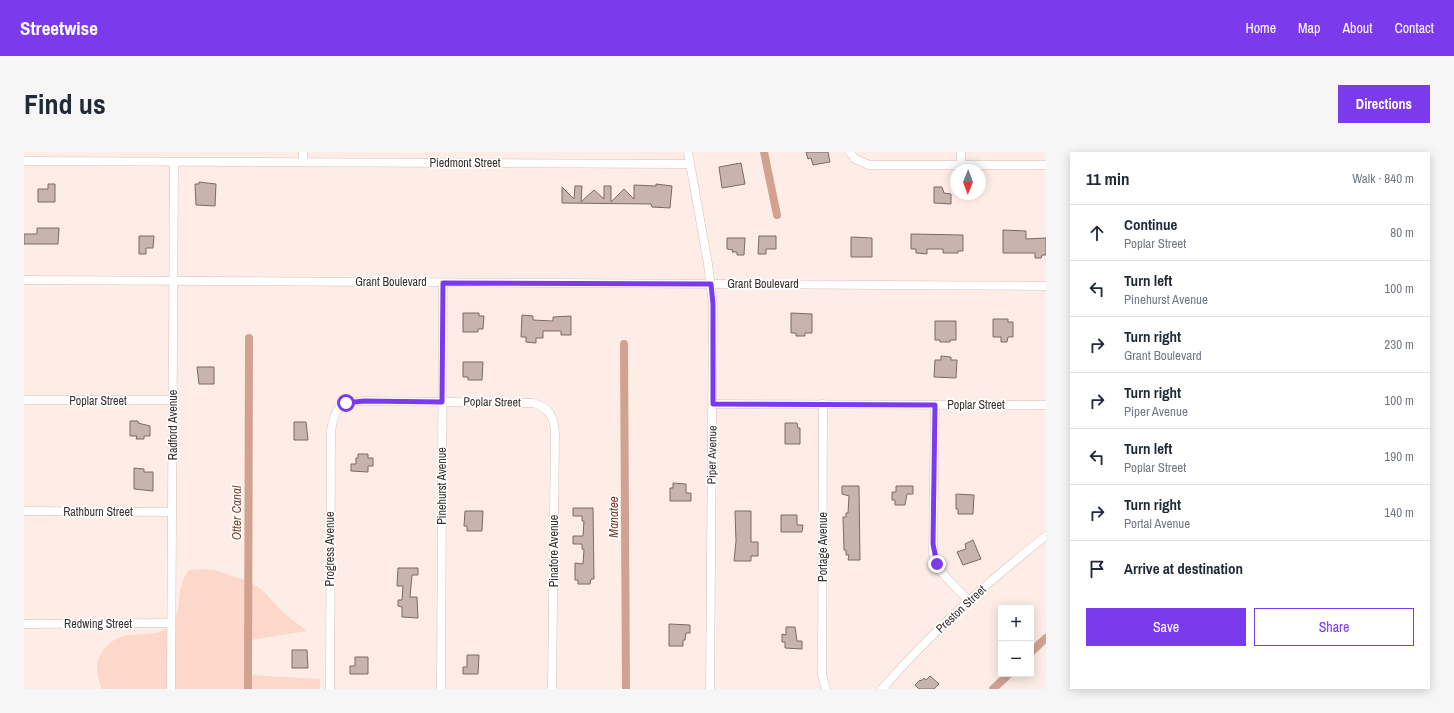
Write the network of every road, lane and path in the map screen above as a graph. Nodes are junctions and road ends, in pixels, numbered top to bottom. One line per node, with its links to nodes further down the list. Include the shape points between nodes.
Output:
1 (303, 152): 6 (street)
2 (688, 152): 8 (street, Piper Avenue)
3 (961, 152): 10 (street)
4 (853, 155): 9 (street, via 869,165 877,166)
5 (24, 161): 7 (street, Piedmont Street)
6 (303, 161): 7 (street, Piedmont Street); 8 (street, Piedmont Street)
7 (174, 162): 14 (street, Radford Avenue)
8 (690, 164): 16 (street, Piper Avenue)
9 (950, 164)
10 (961, 164)
11 (986, 164): 12 (street)
12 (1046, 165)
13 (24, 280): 14 (street, Grant Boulevard)
14 (174, 281): 15 (street, Grant Boulevard); 19 (street, Radford Avenue)
15 (443, 283): 16 (street, Grant Boulevard); 20 (street, Pinehurst Avenue)
16 (711, 284): 17 (street, Grant Boulevard); 21 (street, Piper Avenue)
17 (1046, 286)
18 (24, 400): 19 (street, Poplar Street)
19 (173, 400): 28 (street, Radford Avenue)
20 (442, 402): 25 (street, Poplar Street, via 355,402 346,403); 26 (street, Poplar Street, via 534,403 542,405); 35 (street, Pinehurst Avenue)
21 (713, 404): 22 (street, Poplar Street); 37 (street, Piper Avenue)
22 (823, 404): 23 (street, Poplar Street); 38 (street, Portage Avenue, via 822,675)
23 (935, 405): 24 (street, Poplar Street); 30 (street, via 933,554 942,573)
24 (1046, 405)
25 (337, 409): 34 (street, Progress Avenue, via 331,431)
26 (550, 413): 36 (street, Pinafore Avenue, via 555,432)
27 (24, 511): 28 (street, Rathburn Street)
28 (172, 512): 31 (street, Radford Avenue)
29 (1046, 536): 30 (street, Preston Street)
30 (969, 601): 39 (street, Preston Street)
31 (171, 623): 32 (street, Redwing Street); 33 (street, Radford Avenue)
32 (24, 624)
33 (172, 689)
34 (330, 689)
35 (442, 689)
36 (552, 689)
37 (710, 689)
38 (826, 689)
39 (882, 689)

